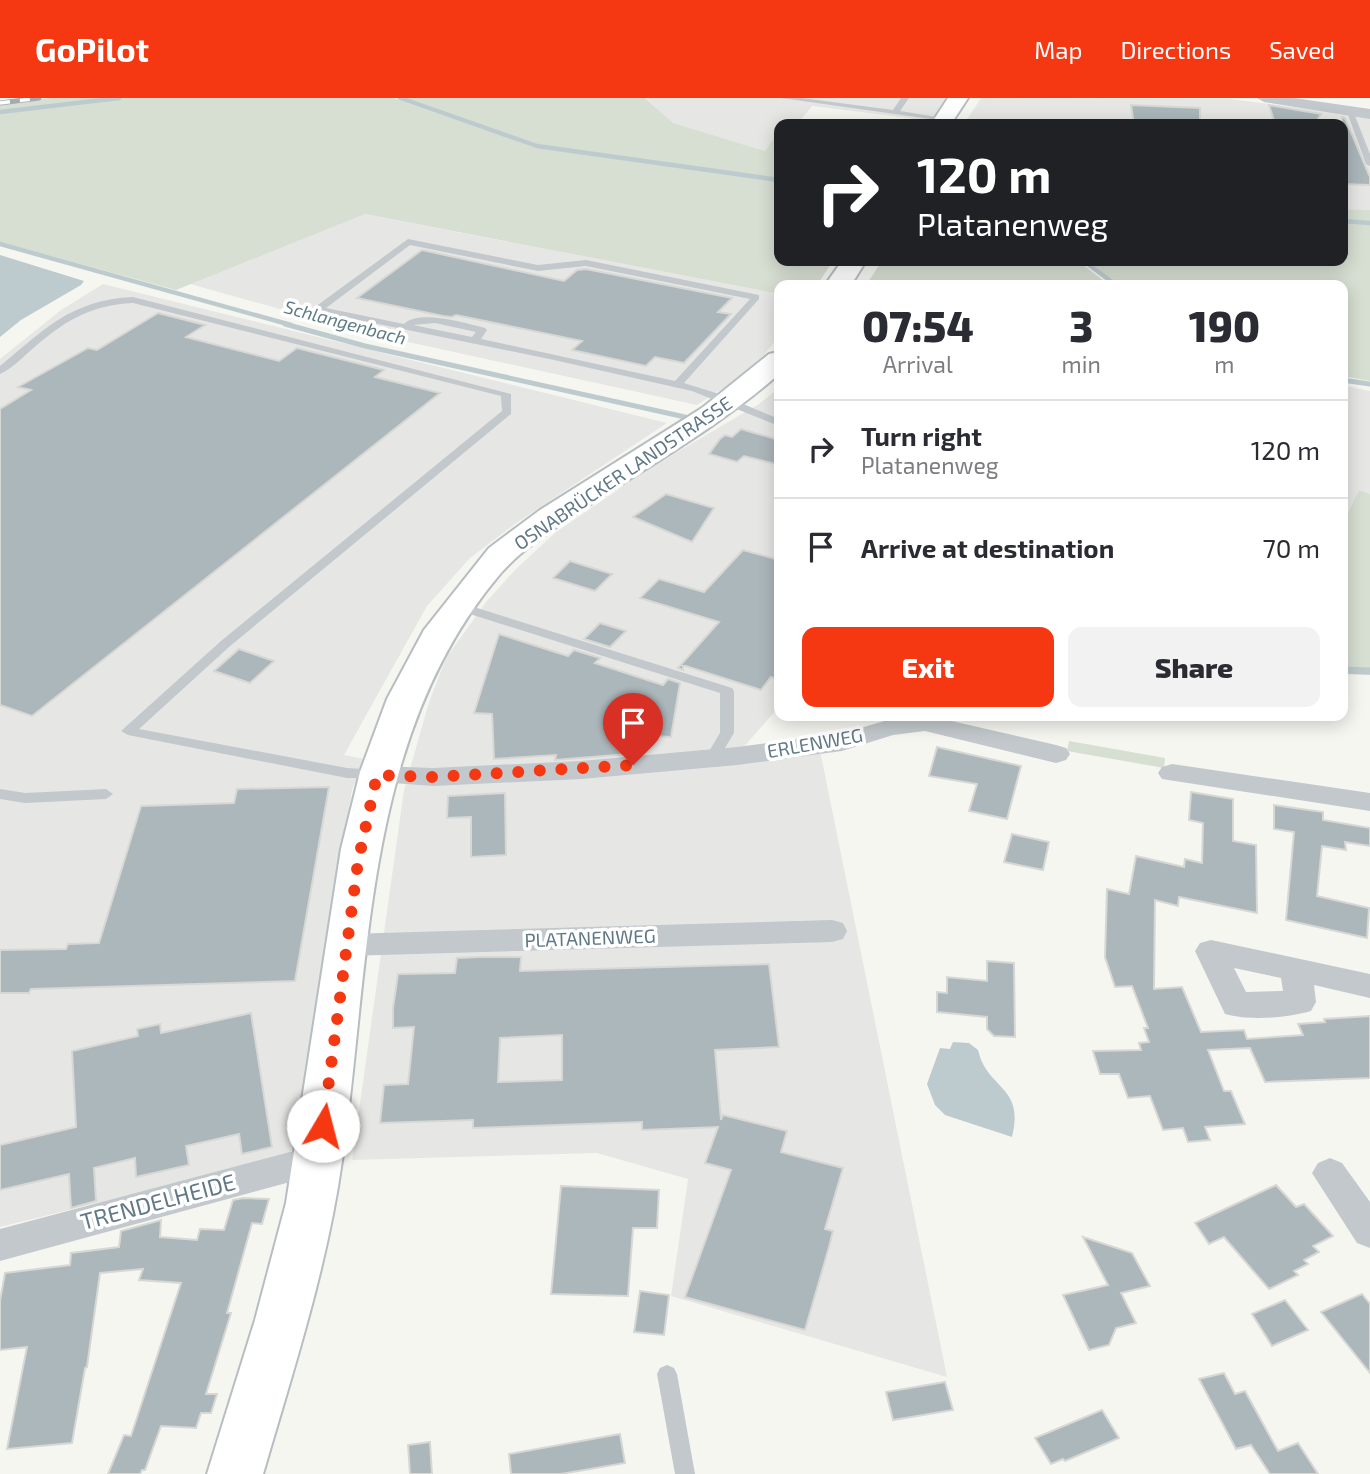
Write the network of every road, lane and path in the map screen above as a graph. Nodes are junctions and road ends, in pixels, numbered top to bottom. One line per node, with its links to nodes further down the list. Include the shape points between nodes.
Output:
1 (785, 98): 6 (lane)
2 (905, 98): 6 (lane)
3 (958, 98): 9 (street)
4 (1264, 98): 5 (street)
5 (1349, 111): 7 (street); 10 (lane)
6 (895, 113): 8 (lane)
7 (1370, 114)
8 (927, 119)
9 (945, 119)
10 (1370, 164)
11 (774, 364): 14 (street, OSNABRÜCKER LANDSTRASSE)
12 (0, 371): 20 (lane, via 72,313 114,300 145,303 506,394 507,412 225,644 128,731)
13 (677, 385): 13 (lane, via 474,342 482,330 435,320 391,324 318,309 408,242 538,268 586,263 756,297); 14 (lane)
14 (728, 403): 15 (lane); 16 (street, OSNABRÜCKER LANDSTRASSE, via 535,528 493,563)
15 (774, 422)
16 (457, 606): 18 (lane, via 727,691); 20 (street, OSNABRÜCKER LANDSTRASSE, via 404,699)
17 (1056, 754): 18 (street, ERLENWEG, via 925,723 891,727 842,742)
18 (724, 757): 20 (street, via 433,777)
19 (1171, 773): 23 (street)
20 (377, 775): 25 (street, OSNABRÜCKER LANDSTRASSE, via 358,862)
21 (0, 794): 22 (lane, via 24,798)
22 (106, 794)
23 (1370, 803)
24 (832, 931): 25 (street, PLATANENWEG)
25 (347, 945): 28 (street, OSNABRÜCKER LANDSTRASSE)
26 (1296, 970): 27 (street)
27 (1370, 986)
28 (317, 1165): 31 (street, TRENDELHEIDE, via 290,1167); 33 (street, OSNABRÜCKER LANDSTRASSE, via 288,1302)
29 (1330, 1173): 30 (street)
30 (1370, 1232)
31 (0, 1245)
32 (667, 1374): 34 (lane)
33 (234, 1474)
34 (685, 1474)

